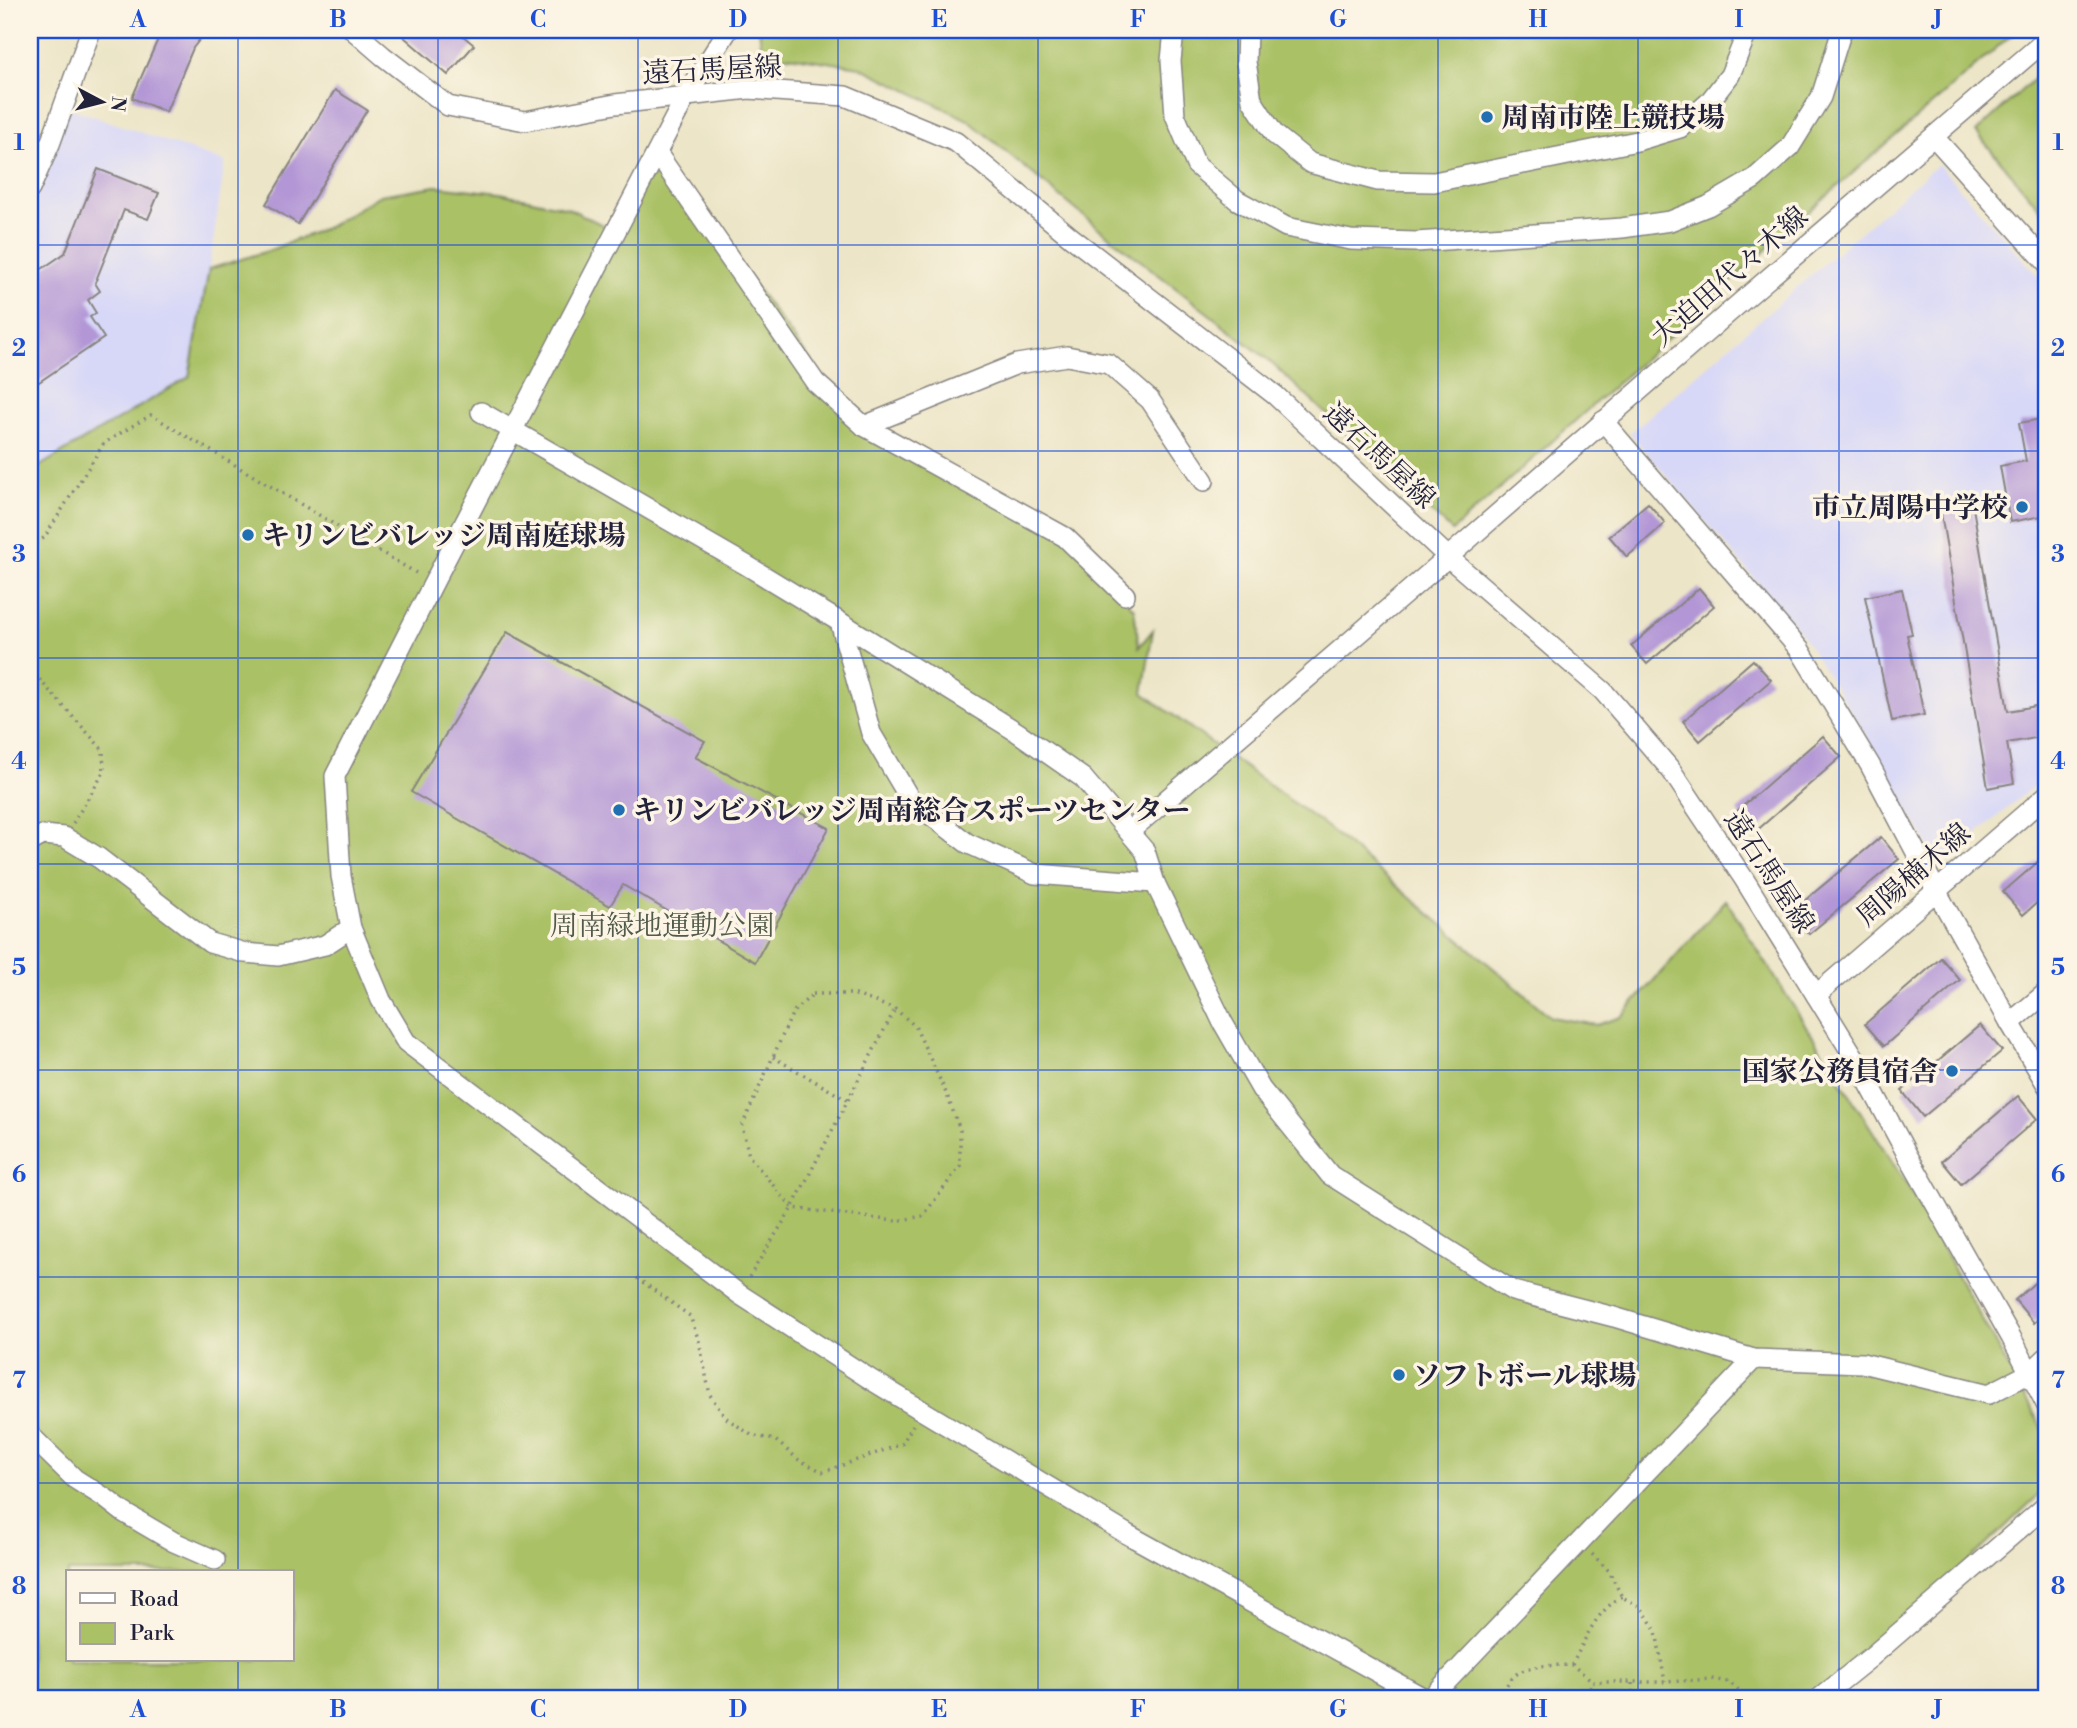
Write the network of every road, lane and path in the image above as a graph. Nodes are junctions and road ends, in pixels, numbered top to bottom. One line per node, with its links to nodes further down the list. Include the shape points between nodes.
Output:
1 (91, 30): 12 (street)
2 (353, 30): 9 (street, 遠石馬屋線, via 448,106 512,119 525,121)
3 (728, 30): 9 (street)
4 (1174, 30): 7 (street, via 1175,115 1196,165 1237,200 1286,227 1350,240 1416,242 1622,228 1670,220 1708,206 1754,179 1790,148 1821,97)
5 (1247, 30): 6 (street, via 1252,100 1274,134 1310,163 1378,181 1434,182 1680,128 1730,75)
6 (1745, 30)
7 (1842, 30)
8 (2047, 40): 10 (street, 大迫田代々木線)
9 (686, 96): 11 (street); 20 (street, 遠石馬屋線, via 749,89 845,96 956,142 1275,395)
10 (1934, 137): 13 (street); 15 (street, 大迫田代々木線)
11 (657, 153): 16 (street, via 816,383); 17 (street)
12 (30, 190)
13 (2047, 263)
14 (481, 412): 17 (street)
15 (1603, 421): 20 (street, 大迫田代々木線); 30 (street, via 1800,650 1870,765)
16 (863, 426): 18 (street, via 1017,364 1067,356 1109,364 1150,400); 22 (street, via 1065,537)
17 (512, 429): 21 (street); 23 (street)
18 (1204, 481)
19 (30, 546): 21 (path, via 44,538 104,443 151,415)
20 (1448, 558): 26 (street, 大迫田代々木線); 33 (street, 遠石馬屋線, via 1603,691 1671,771)
21 (433, 583): 31 (street, via 335,776 341,876)
22 (1125, 595)
23 (840, 622): 26 (street, via 1083,778); 29 (street, via 871,733 910,799 967,843 1035,874)
24 (30, 669): 27 (path, via 103,750 103,772)
25 (2047, 795): 30 (street, 周陽楠木線)
26 (1130, 831): 29 (street, via 1145,851)
27 (64, 837): 28 (street, via 43,835); 31 (street, via 99,858 210,943 278,956 325,945)
28 (30, 842)
29 (1155, 883): 43 (street, via 1223,1023 1261,1089 1329,1175 1513,1291)
30 (1937, 892): 33 (street, 周陽楠木線); 35 (street)
31 (351, 928): 41 (street, via 381,1000 406,1042)
32 (2047, 992): 35 (street)
33 (1815, 995): 44 (street, 遠石馬屋線, via 1858,1063)
34 (895, 1009): 36 (path, via 853,995 813,994 793,1012); 38 (path); 39 (path, via 915,1026 947,1095 961,1130 960,1166 923,1216 895,1221)
35 (2010, 1023): 37 (street)
36 (773, 1058): 38 (path); 39 (path, via 742,1126 749,1156)
37 (2047, 1085)
38 (848, 1100): 39 (path)
39 (792, 1208): 41 (path)
40 (637, 1279): 46 (path, via 690,1316 710,1395 726,1418 751,1435 775,1440 823,1472 902,1444)
41 (739, 1294): 46 (street)
42 (2047, 1357): 44 (street)
43 (1754, 1359): 44 (street, via 1862,1363 1989,1394); 49 (street)
44 (2030, 1373): 45 (street, 遠石馬屋線)
45 (2047, 1406)
46 (922, 1411): 57 (street, via 1127,1534)
47 (30, 1435): 50 (street, via 75,1479 123,1512)
48 (2047, 1505): 62 (street)
49 (1580, 1542): 51 (path, via 1609,1571); 58 (street)
50 (215, 1560)
51 (1622, 1597): 52 (path, via 1594,1623); 54 (path, via 1641,1607 1656,1631)
52 (1572, 1665): 53 (path); 59 (path, via 1527,1667 1513,1677)
53 (1594, 1682): 55 (path); 60 (path)
54 (1665, 1682): 55 (path); 56 (path, via 1712,1679 1729,1682)
55 (1632, 1683): 61 (path)
56 (1741, 1692)
57 (1424, 1698)
58 (1431, 1698)
59 (1502, 1698)
60 (1581, 1698)
61 (1633, 1698)
62 (1821, 1698)

